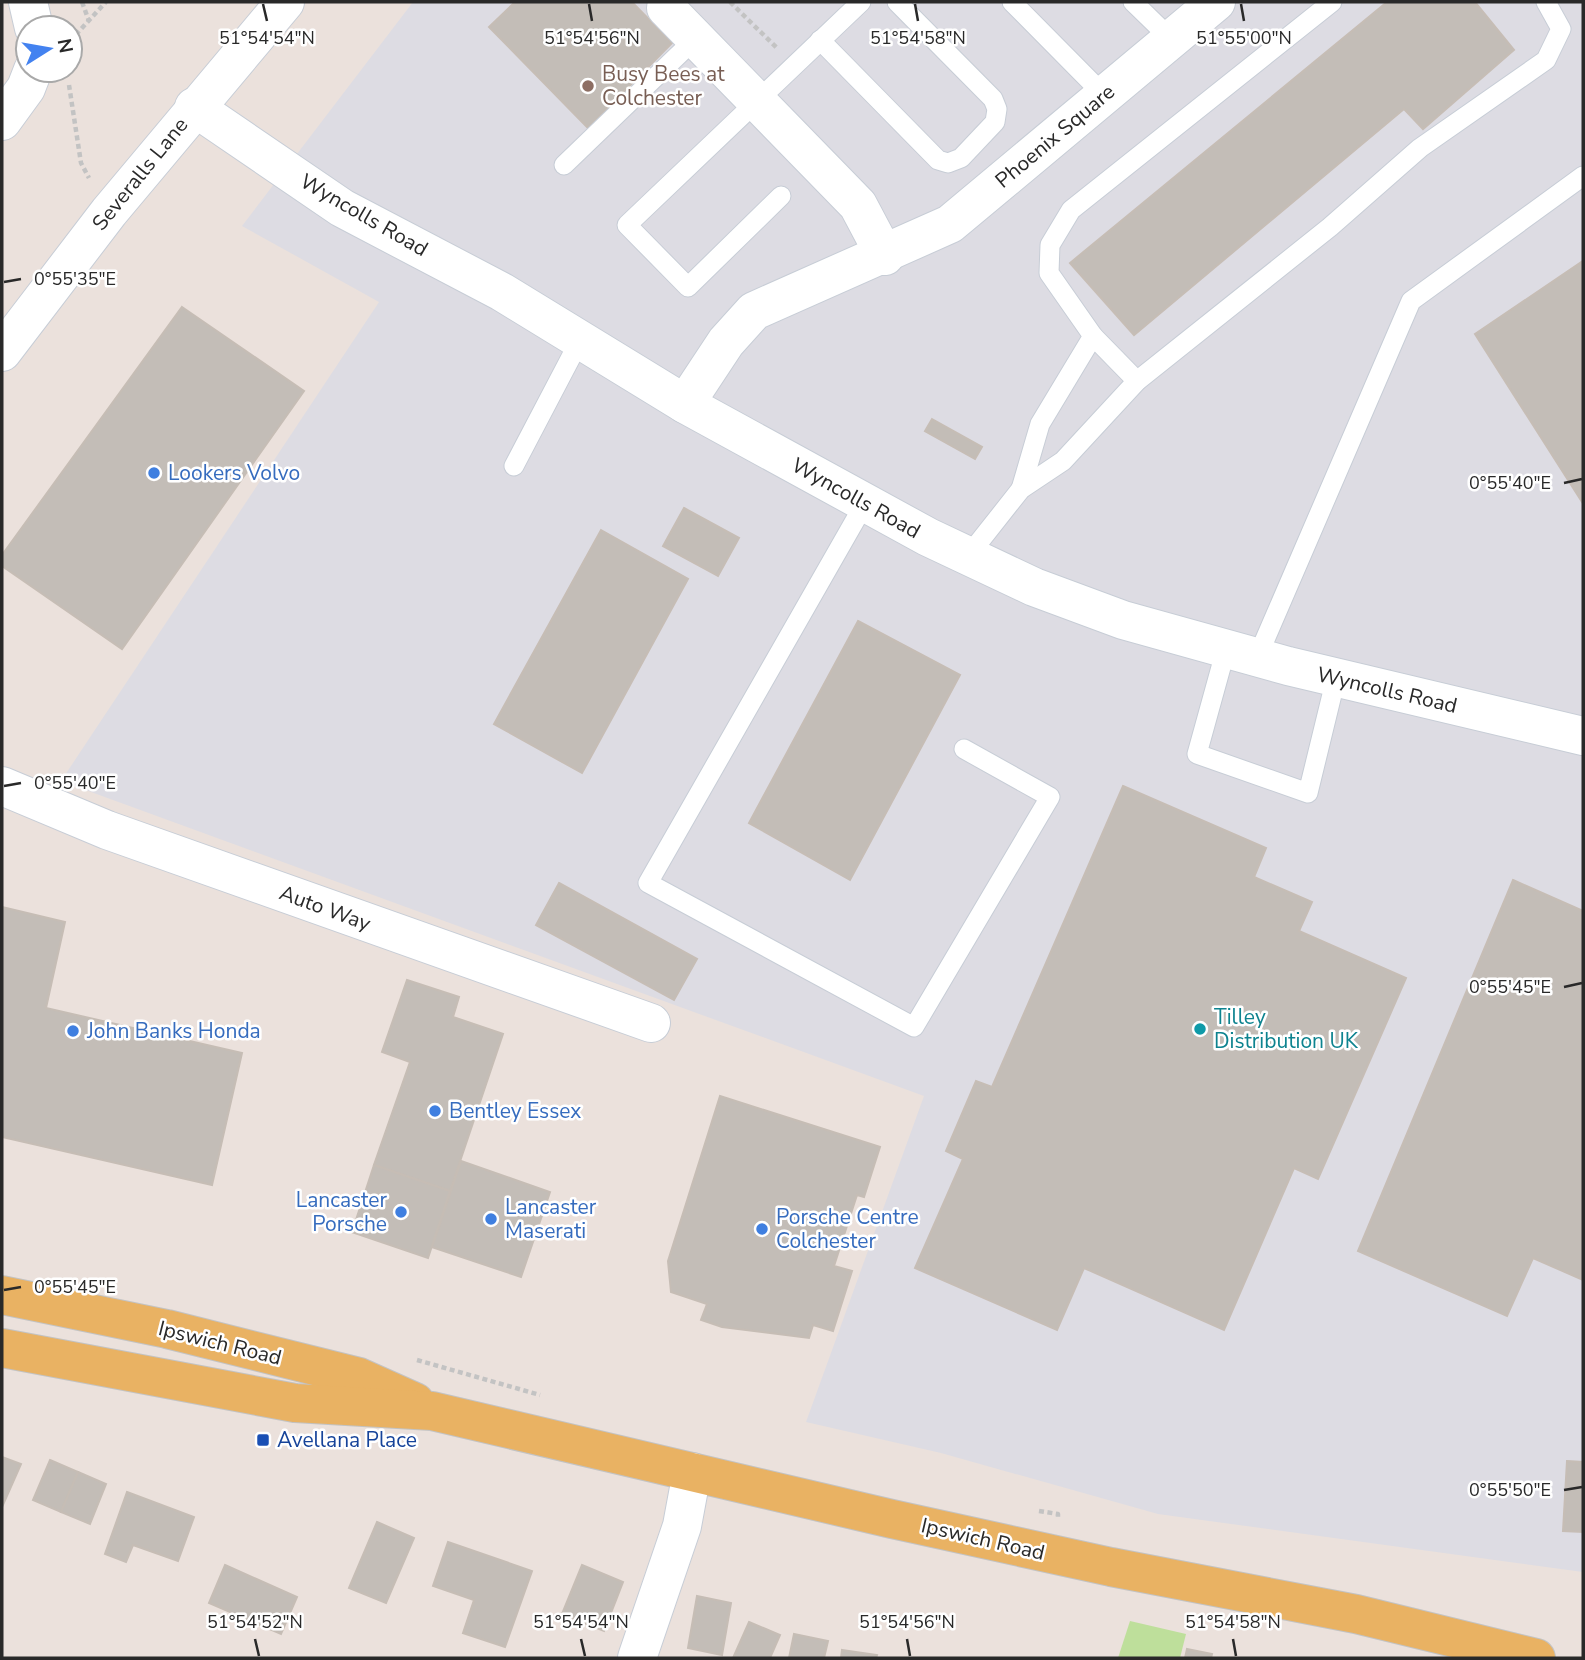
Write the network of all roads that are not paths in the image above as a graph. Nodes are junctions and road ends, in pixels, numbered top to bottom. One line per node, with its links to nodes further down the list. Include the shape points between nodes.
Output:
1 (285, 2): 16 (street, Severalls Lane)
2 (861, 2): 11 (lane)
3 (897, 2): 11 (lane, via 993,99 995,122 961,158 948,163 938,160)
4 (1012, 2): 14 (lane)
5 (1133, 2): 12 (lane)
6 (1216, 2): 12 (street, Phoenix Square)
7 (1332, 2): 22 (lane, via 1071,210 1051,245 1049,273)
8 (1546, 2): 25 (lane, via 1562,29 1546,61 1420,148 1330,227)
9 (666, 8): 10 (street)
10 (696, 38): 15 (street); 18 (lane)
11 (820, 40): 15 (lane)
12 (1171, 40): 14 (street, Phoenix Square)
13 (28, 84): 17 (street)
14 (1104, 95): 21 (street, Phoenix Square, via 950,224)
15 (756, 100): 20 (lane, via 627,226 688,287); 21 (street, via 858,205)
16 (194, 107): 23 (street, Wyncolls Road, via 342,208 502,292); 24 (street, Severalls Lane)
17 (2, 121)
18 (564, 165)
19 (1583, 176): 31 (lane, via 1411,300)
20 (781, 195)
21 (885, 256): 26 (street, Phoenix Square, via 754,311 726,342)
22 (1093, 336): 25 (lane); 28 (lane, via 1040,424)
23 (580, 340): 26 (street, Wyncolls Road); 27 (lane)
24 (2, 352)
25 (1137, 381): 28 (lane, via 1063,461)
26 (685, 404): 29 (street, Wyncolls Road)
27 (514, 466)
28 (1021, 489): 30 (lane)
29 (865, 503): 30 (street, Wyncolls Road); 34 (lane, via 648,883 914,1027 1050,797)
30 (968, 556): 31 (street, Wyncolls Road, via 1123,620)
31 (1241, 653): 32 (street, Wyncolls Road); 32 (lane, via 1197,754 1308,793)
32 (1336, 678): 33 (street, Wyncolls Road)
33 (1583, 736)
34 (964, 749)
35 (2, 786): 36 (street, Auto Way, via 107,830)
36 (651, 1023)
37 (2, 1295): 39 (main road, Ipswich Road, via 167,1329 359,1377)
38 (2, 1348): 39 (main road, Ipswich Road, via 295,1403)
39 (432, 1410): 40 (main road, Ipswich Road)
40 (692, 1472): 41 (main road, Ipswich Road, via 1111,1567 1356,1614); 42 (street, via 682,1525)
41 (1521, 1656)
42 (637, 1658)

